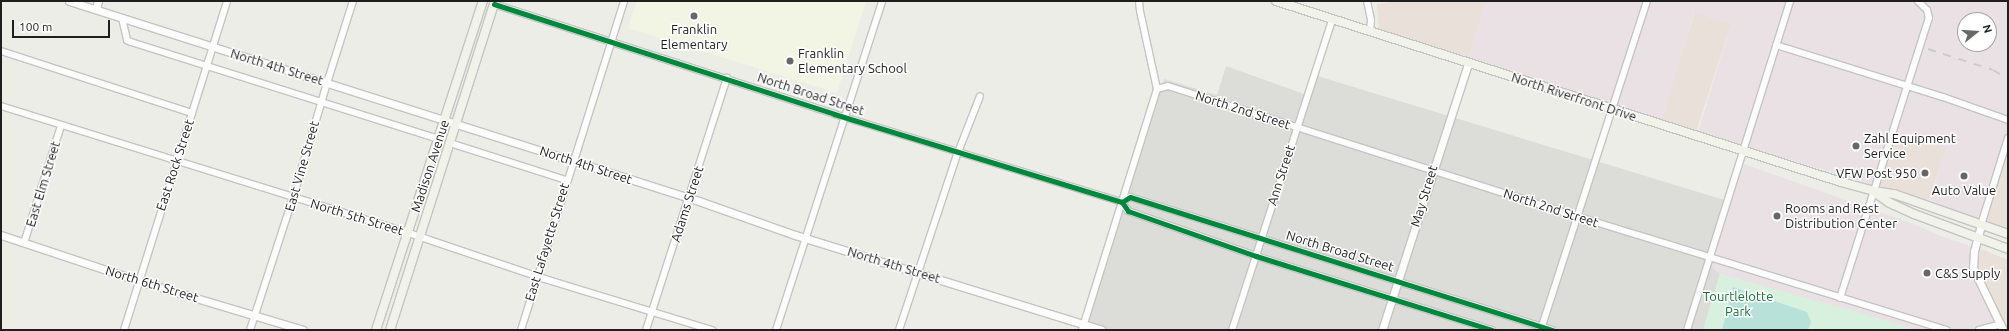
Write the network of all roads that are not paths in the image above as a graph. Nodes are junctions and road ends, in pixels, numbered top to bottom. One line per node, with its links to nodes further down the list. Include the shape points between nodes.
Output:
1 (69, 1): 15 (street, North 4th Street)
2 (98, 1): 15 (street)
3 (228, 1): 21 (street, East Rock Street)
4 (353, 1): 26 (street, East Vine Street)
5 (483, 1): 35 (main road, Madison Avenue)
6 (624, 1): 19 (street, East Lafayette Street)
7 (882, 1): 34 (street)
8 (1139, 1): 28 (street)
9 (1276, 1): 17 (main road, North Riverfront Drive)
10 (1367, 1): 18 (street, via 1371,20)
11 (1647, 1): 32 (street)
12 (1790, 1): 20 (street)
13 (1918, 1): 27 (street, via 1929,18)
14 (495, 2): 19 (street, North Broad Street); 37 (main road, Madison Avenue)
15 (96, 9): 16 (street, North 4th Street)
16 (122, 18): 21 (street, North 4th Street); 24 (street, via 127,40)
17 (1332, 20): 18 (main road, North Riverfront Drive); 39 (street, Ann Street)
18 (1370, 32): 23 (main road, North Riverfront Drive)
19 (611, 41): 25 (street, North Broad Street); 46 (street, East Lafayette Street)
20 (1776, 45): 27 (street); 44 (street)
21 (213, 47): 24 (street, East Rock Street); 26 (street, North 4th Street)
22 (1, 51): 33 (street)
23 (1468, 63): 32 (main road, North Riverfront Drive); 47 (street, May Street)
24 (207, 66): 30 (street); 33 (street, East Rock Street)
25 (727, 78): 34 (street, North Broad Street); 51 (street, Adams Street)
26 (327, 83): 30 (street, East Vine Street); 35 (street, North 4th Street)
27 (1907, 86): 36 (street); 49 (street)
28 (1157, 89): 39 (street, North 2nd Street, via 1168,86); 52 (street)
29 (980, 96): 43 (street)
30 (321, 102): 41 (street); 50 (street, East Vine Street)
31 (1, 106): 38 (street, North 5th Street)
32 (1612, 109): 44 (main road, North Riverfront Drive); 53 (street)
33 (192, 113): 45 (street, East Rock Street)
34 (844, 117): 43 (street, North Broad Street); 59 (street)
35 (445, 120): 37 (street, North 4th Street); 41 (main road, Madison Avenue)
36 (2008, 120)
37 (456, 124): 42 (main road, Madison Avenue); 46 (street, North 4th Street)
38 (61, 126): 45 (street, North 5th Street); 62 (street, East Elm Street)
39 (1296, 127): 47 (street, North 2nd Street); 60 (street, Ann Street)
40 (2008, 138): 54 (street)
41 (439, 139): 55 (main road, Madison Avenue)
42 (450, 143): 48 (street); 58 (main road, Madison Avenue)
43 (958, 151): 52 (street, North Broad Street); 66 (street)
44 (1744, 151): 49 (main road, North Riverfront Drive); 65 (street)
45 (176, 161): 50 (street, North 5th Street); 68 (street, East Rock Street)
46 (573, 161): 48 (street, East Lafayette Street); 51 (street, North 4th Street)
47 (1432, 170): 53 (street, North 2nd Street); 69 (street, May Street)
48 (566, 180): 67 (street, East Lafayette Street)
49 (1874, 191): 54 (main road, North Riverfront Drive, via 1894,194); 61 (main road, North Riverfront Drive, via 1890,203); 71 (street)
50 (293, 198): 55 (street, North 5th Street); 73 (street, East Vine Street)
51 (690, 198): 59 (street, North 4th Street); 72 (street, Adams Street)
52 (1122, 202): 60 (street, North Broad Street, via 1130,197); 64 (street, North Broad Street, via 1128,211); 74 (street)
53 (1576, 216): 65 (street, North 2nd Street); 76 (street)
54 (1981, 225): 56 (main road, North Riverfront Drive); 61 (street)
55 (408, 233): 58 (street, North 5th Street); 80 (main road, Madison Avenue)
56 (2008, 234)
57 (1, 237): 62 (street, North 6th Street)
58 (420, 237): 67 (street, North 5th Street); 81 (main road, Madison Avenue)
59 (805, 238): 66 (street, North 4th Street); 85 (street)
60 (1261, 238): 64 (street, Ann Street); 69 (street, North Broad Street)
61 (1977, 238): 63 (main road, North Riverfront Drive); 75 (street, via 1972,268)
62 (24, 243): 68 (street, North 6th Street)
63 (2008, 249)
64 (1256, 256): 70 (street, North Broad Street); 88 (street, Ann Street)
65 (1709, 258): 71 (street, North 2nd Street); 92 (street)
66 (918, 272): 74 (street, North 4th Street); 86 (street)
67 (537, 277): 72 (street, North 5th Street); 82 (street, East Lafayette Street)
68 (139, 281): 73 (street, North 6th Street); 77 (street, East Rock Street)
69 (1397, 281): 70 (street, May Street); 76 (street, North Broad Street)
70 (1392, 298): 89 (street, May Street); 90 (street, North Broad Street)
71 (1840, 298): 93 (street, North 2nd Street)
72 (652, 312): 83 (street, Adams Street); 84 (street, North 5th Street)
73 (256, 315): 78 (street, East Vine Street); 79 (street, North 6th Street)
74 (1082, 327): 87 (street, North 4th Street)
75 (2002, 327): 94 (street)
76 (1541, 328): 91 (street, North Broad Street)
77 (124, 330)
78 (250, 330)
79 (303, 330)
80 (376, 330)
81 (390, 330)
82 (521, 330)
83 (646, 330)
84 (712, 330)
85 (776, 330)
86 (899, 330)
87 (1102, 330)
88 (1232, 330)
89 (1382, 330)
90 (1492, 330)
91 (1553, 330)
92 (1686, 330)
93 (1947, 330)
94 (1979, 330)

